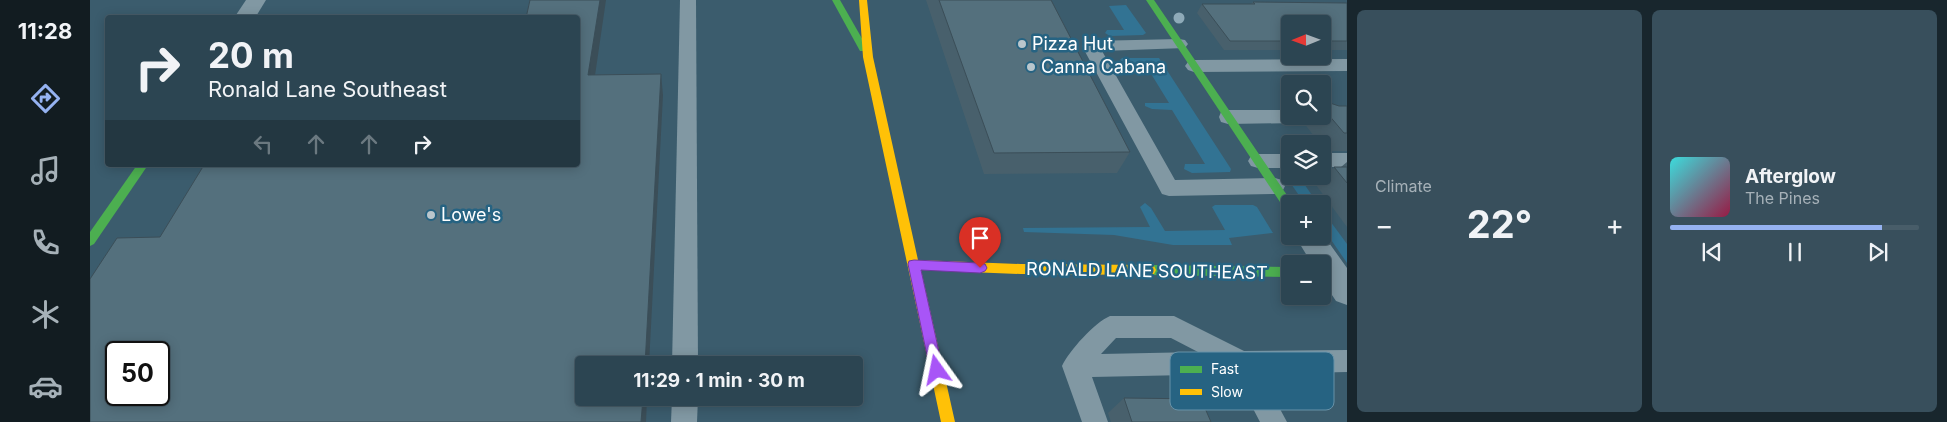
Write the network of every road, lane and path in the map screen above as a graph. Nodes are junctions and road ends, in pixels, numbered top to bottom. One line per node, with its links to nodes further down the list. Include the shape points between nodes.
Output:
1 (256, 0): 6 (street)
2 (688, 0): 26 (lane)
3 (836, 0): 8 (street)
4 (863, 0): 8 (street)
5 (1150, 0): 7 (street)
6 (246, 15)
7 (1179, 44): 10 (street); 18 (lane, via 1091,46 1169,188)
8 (868, 57): 22 (street)
9 (1347, 65): 10 (lane)
10 (1194, 66): 12 (street)
11 (1281, 116): 12 (lane)
12 (1228, 117): 16 (street)
13 (1281, 160): 16 (lane)
14 (1331, 160): 15 (lane)
15 (1347, 160)
16 (1258, 161): 18 (street)
17 (143, 167): 20 (street)
18 (1275, 186): 19 (street)
19 (1281, 195)
20 (90, 241)
21 (1314, 245): 24 (street)
22 (914, 264): 23 (street, RONALD LANE SOUTHEAST, via 1021,270); 34 (street)
23 (1281, 272)
24 (1335, 279)
25 (1220, 352): 30 (lane, via 1174,327 1110,327)
26 (685, 356)
27 (1334, 361): 28 (lane)
28 (1347, 361)
29 (1170, 365): 30 (lane)
30 (1075, 366): 35 (lane)
31 (685, 406): 33 (lane)
32 (1267, 410): 36 (lane)
33 (684, 422)
34 (948, 422)
35 (1095, 422)
36 (1274, 422)

